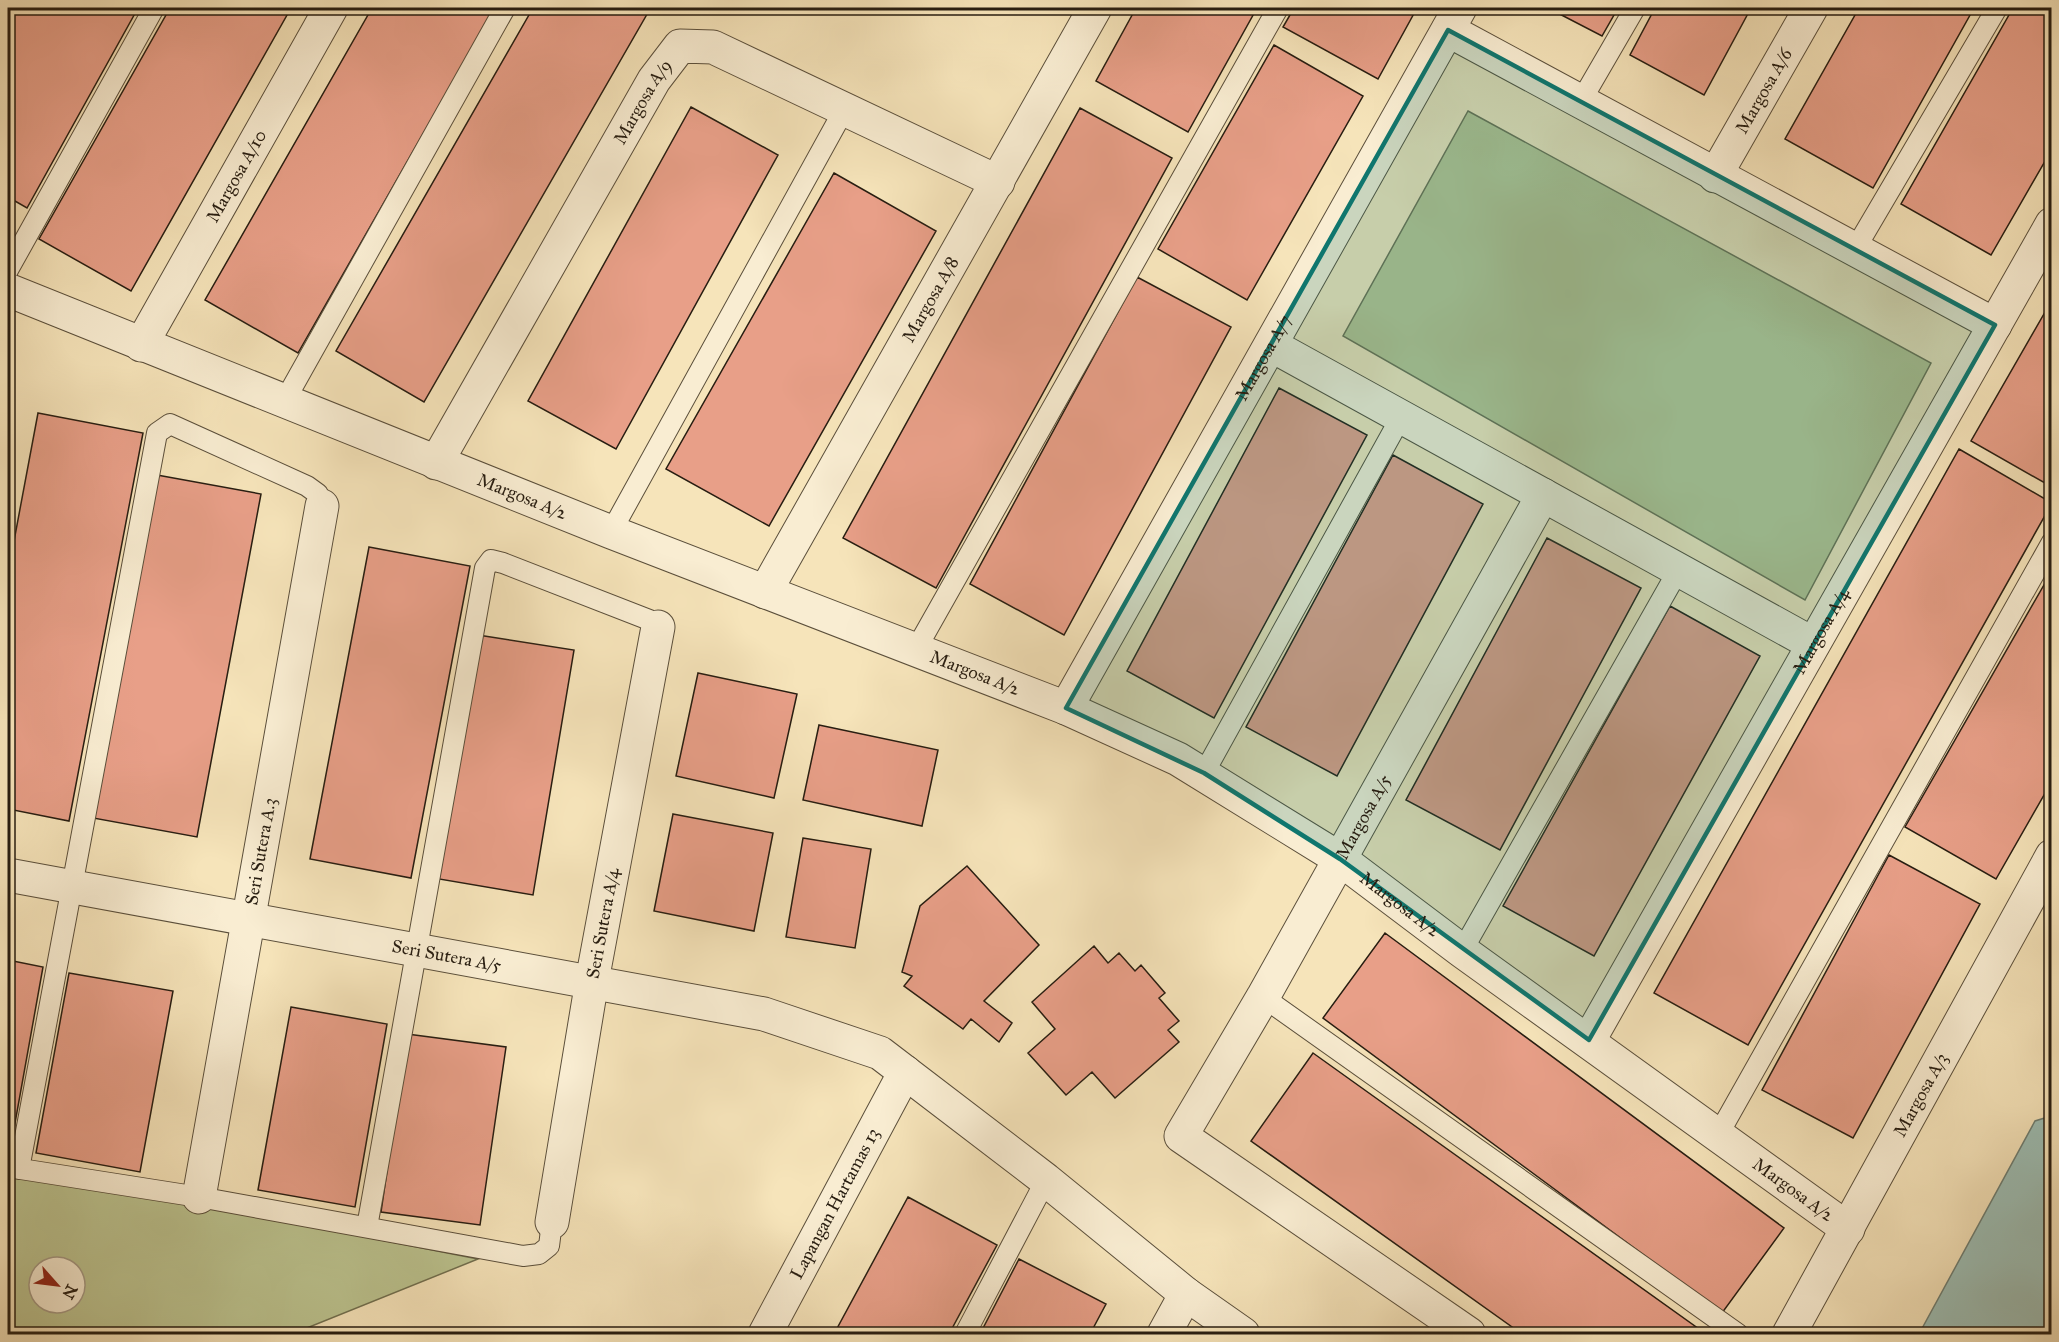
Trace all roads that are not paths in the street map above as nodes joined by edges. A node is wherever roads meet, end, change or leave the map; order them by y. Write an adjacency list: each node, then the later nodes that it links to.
1 (154, 8): 16 (lane)
2 (331, 8): 19 (street, Margosa A/10)
3 (505, 8): 21 (lane)
4 (1095, 8): 13 (street, Margosa A/8)
5 (1278, 8): 32 (lane)
6 (1635, 8): 10 (lane)
7 (1811, 8): 12 (street, Margosa A/6)
8 (1997, 8): 15 (lane)
9 (1454, 19): 10 (street); 20 (street, Margosa A/7)
10 (1581, 101): 12 (street)
11 (845, 108): 13 (street, Margosa A/9); 23 (street, Margosa A/9); 26 (lane)
12 (1715, 176): 15 (street)
13 (998, 182): 29 (street, Margosa A/8)
14 (2052, 224): 18 (street, Margosa A/4)
15 (1854, 251): 18 (street)
16 (8, 270)
17 (8, 290): 19 (street, Margosa A/2)
18 (1995, 325): 31 (street, Margosa A/4)
19 (141, 345): 21 (street, Margosa A/2)
20 (1271, 345): 22 (street); 33 (street, Margosa A/7)
21 (284, 402): 23 (street, Margosa A/2)
22 (1401, 417): 24 (street); 34 (lane)
23 (436, 463): 26 (street, Margosa A/2)
24 (1543, 495): 28 (street); 36 (street, Margosa A/5)
25 (322, 506): 38 (lane); 39 (street, Seri Sutera A.3)
26 (611, 532): 29 (street, Margosa A/2)
27 (2052, 542): 46 (lane)
28 (1678, 569): 31 (street); 41 (lane)
29 (765, 592): 32 (street, Margosa A/2)
30 (658, 627): 40 (lane); 42 (street, Seri Sutera A/4)
31 (1813, 644): 44 (street, Margosa A/4)
32 (915, 651): 33 (street, Margosa A/2)
33 (1066, 708): 34 (street, Margosa A/2)
34 (1204, 773): 36 (street, Margosa A/2)
35 (2052, 856): 52 (street, Margosa A/3)
36 (1340, 859): 41 (street, Margosa A/2); 43 (street, Margosa A/5)
37 (8, 875): 38 (street, Seri Sutera A/5)
38 (72, 887): 39 (street, Seri Sutera A/5); 47 (lane)
39 (248, 919): 40 (street, Seri Sutera A/5); 49 (street, Seri Sutera A.3)
40 (415, 949): 42 (street, Seri Sutera A/5); 51 (lane)
41 (1462, 951): 44 (street, Margosa A/2)
42 (592, 981): 45 (street, Seri Sutera A/5); 50 (street, Seri Sutera A/4)
43 (1263, 997): 58 (street, Margosa A/5); 59 (lane)
44 (1589, 1040): 46 (street, Margosa A/2)
45 (893, 1062): 48 (street, Seri Sutera A/5); 54 (street, Lapangan Hartamas 13)
46 (1718, 1135): 52 (street, Margosa A/2)
47 (13, 1168): 49 (lane)
48 (1046, 1180): 53 (street, Seri Sutera A/5); 55 (lane)
49 (199, 1197): 51 (lane)
50 (552, 1222): 51 (lane)
51 (367, 1227)
52 (1848, 1229): 60 (street, Margosa A/3)
53 (1185, 1294): 56 (street); 57 (street, Seri Sutera A/5)
54 (765, 1335)
55 (965, 1335)
56 (1164, 1335)
57 (1243, 1335)
58 (1469, 1335)
59 (1737, 1335)
60 (1789, 1335)

